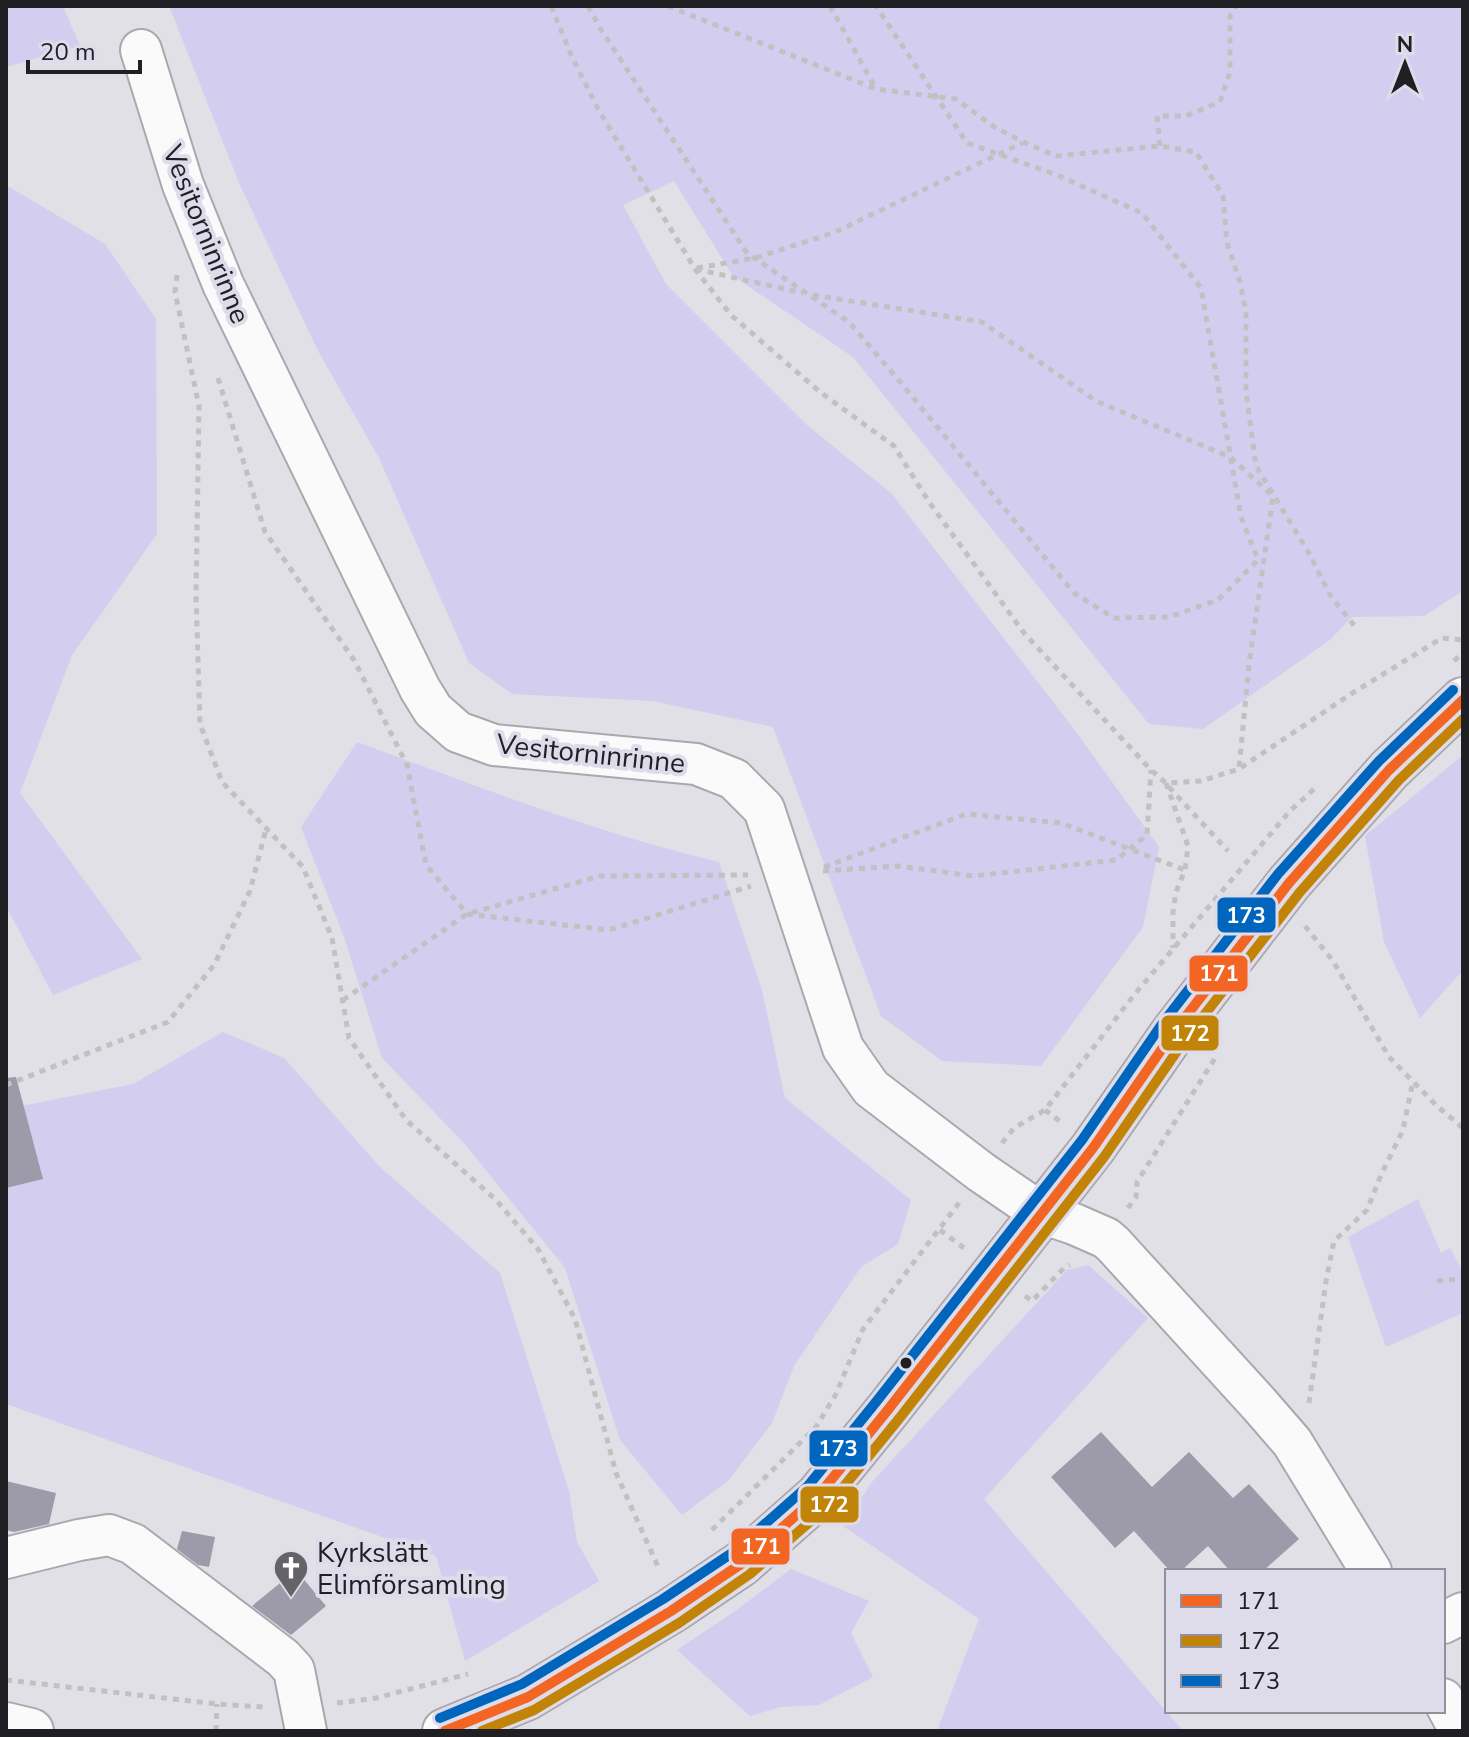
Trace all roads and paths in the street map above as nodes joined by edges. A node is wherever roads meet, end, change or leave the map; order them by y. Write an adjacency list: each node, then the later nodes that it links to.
1 (551, 6): 15 (path)
2 (588, 6): 14 (path)
3 (668, 6): 8 (path)
4 (830, 6): 8 (path)
5 (876, 6): 9 (path)
6 (1236, 6): 11 (path)
7 (141, 50): 13 (street, Vesitorninrinne)
8 (876, 89): 9 (path)
9 (936, 97): 10 (path); 12 (path)
10 (1023, 142): 11 (path); 12 (path)
11 (1160, 146): 18 (path)
12 (999, 155): 14 (path); 17 (path)
13 (213, 256): 26 (path); 29 (street, Vesitorninrinne)
14 (755, 258): 15 (path); 16 (path)
15 (695, 269): 16 (path); 25 (path)
16 (809, 294): 17 (path); 17 (path)
17 (1230, 457): 18 (path)
18 (1273, 496): 19 (path); 23 (path)
19 (1357, 629)
20 (1463, 640): 23 (path)
21 (1463, 652): 22 (path)
22 (1457, 681): 39 (main road)
23 (1239, 769): 25 (path)
24 (1324, 779): 31 (path)
25 (1166, 783): 27 (path); 28 (path)
26 (266, 828): 32 (path); 35 (path)
27 (1228, 851)
28 (1185, 870): 29 (path); 31 (path)
29 (798, 874): 32 (path); 37 (street, Vesitorninrinne)
30 (1304, 925): 34 (path)
31 (1173, 949): 37 (path)
32 (342, 1000): 46 (path)
33 (1217, 1055): 38 (path)
34 (1413, 1081): 36 (path); 42 (path)
35 (6, 1085)
36 (1463, 1128)
37 (981, 1172): 39 (street, Vesitorninrinne); 43 (path)
38 (1137, 1182)
39 (1041, 1213): 42 (street, Vesitorninrinne); 57 (main road)
40 (1463, 1279): 41 (path)
41 (1437, 1281)
42 (1292, 1442): 45 (street, Vesitorninrinne)
43 (707, 1536)
44 (6, 1558): 53 (street)
45 (1370, 1569)
46 (659, 1571)
47 (1463, 1613): 48 (street)
48 (1445, 1622)
49 (483, 1670): 53 (path)
50 (6, 1680): 52 (path)
51 (1445, 1703): 58 (street)
52 (217, 1704): 53 (path); 56 (path)
53 (304, 1719)
54 (6, 1725): 55 (main road)
55 (31, 1731)
56 (216, 1731)
57 (445, 1731)
58 (1460, 1731)

